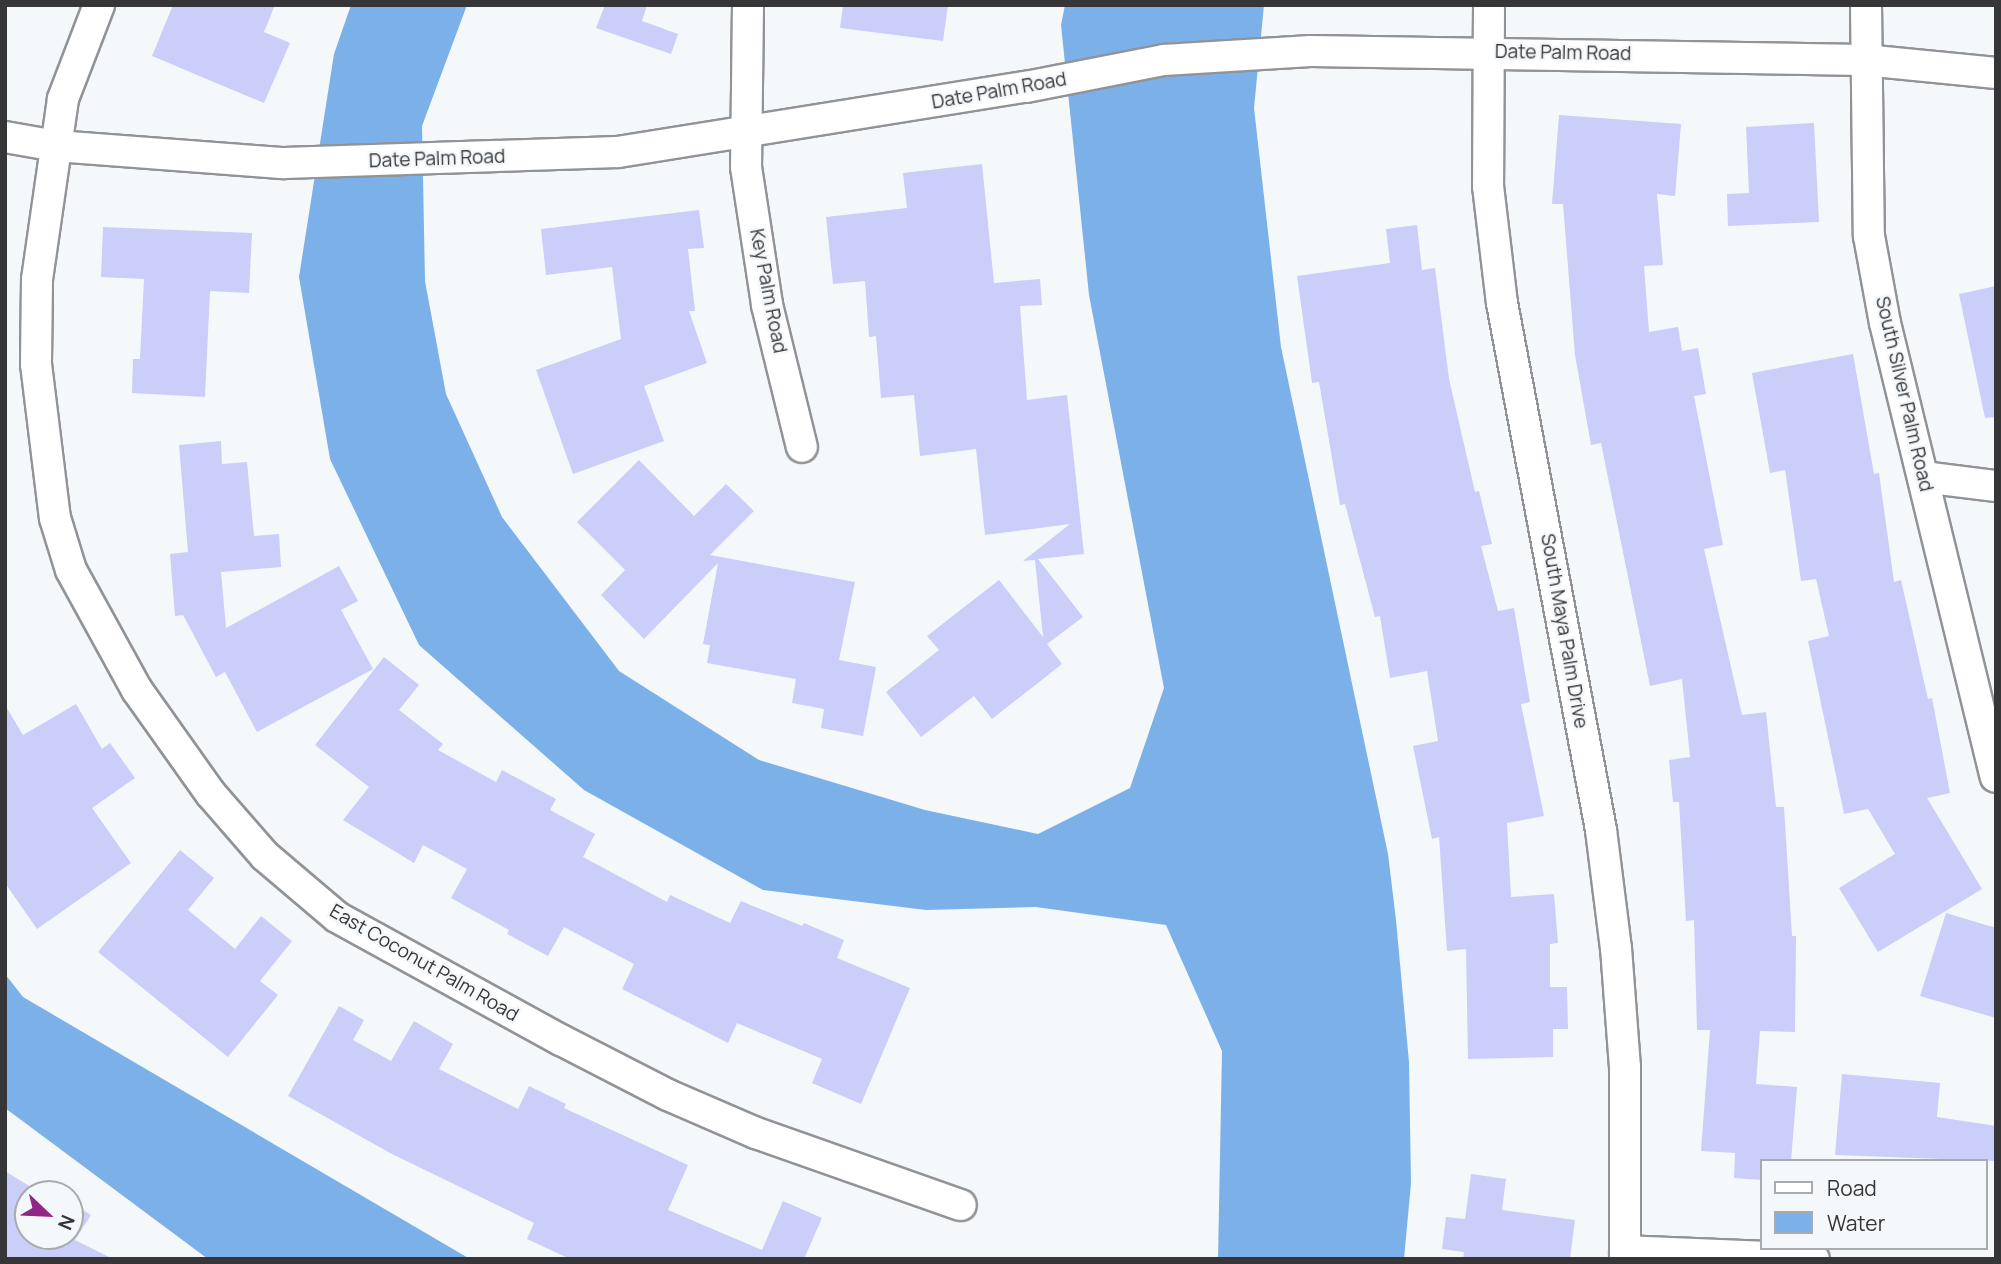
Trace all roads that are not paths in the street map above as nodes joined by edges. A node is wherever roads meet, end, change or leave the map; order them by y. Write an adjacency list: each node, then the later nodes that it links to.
1 (99, 5): 10 (street, East Coconut Palm Road)
2 (748, 5): 8 (street, Key Palm Road)
3 (1489, 5): 5 (street, South Maya Palm Drive)
4 (1866, 5): 6 (street, South Silver Palm Road)
5 (1487, 51): 6 (street, Date Palm Road); 8 (street, Date Palm Road); 16 (street, South Maya Palm Drive)
6 (1864, 60): 7 (street, Date Palm Road); 12 (street, South Silver Palm Road)
7 (1996, 73)
8 (743, 133): 10 (street, Date Palm Road); 11 (street, Key Palm Road)
9 (5, 137): 10 (street, Date Palm Road)
10 (55, 146): 15 (street, East Coconut Palm Road)
11 (802, 447)
12 (1923, 477): 13 (street); 14 (street, South Silver Palm Road)
13 (1996, 486)
14 (1996, 776)
15 (961, 1205)
16 (1625, 1255): 17 (street)
17 (1814, 1259)

